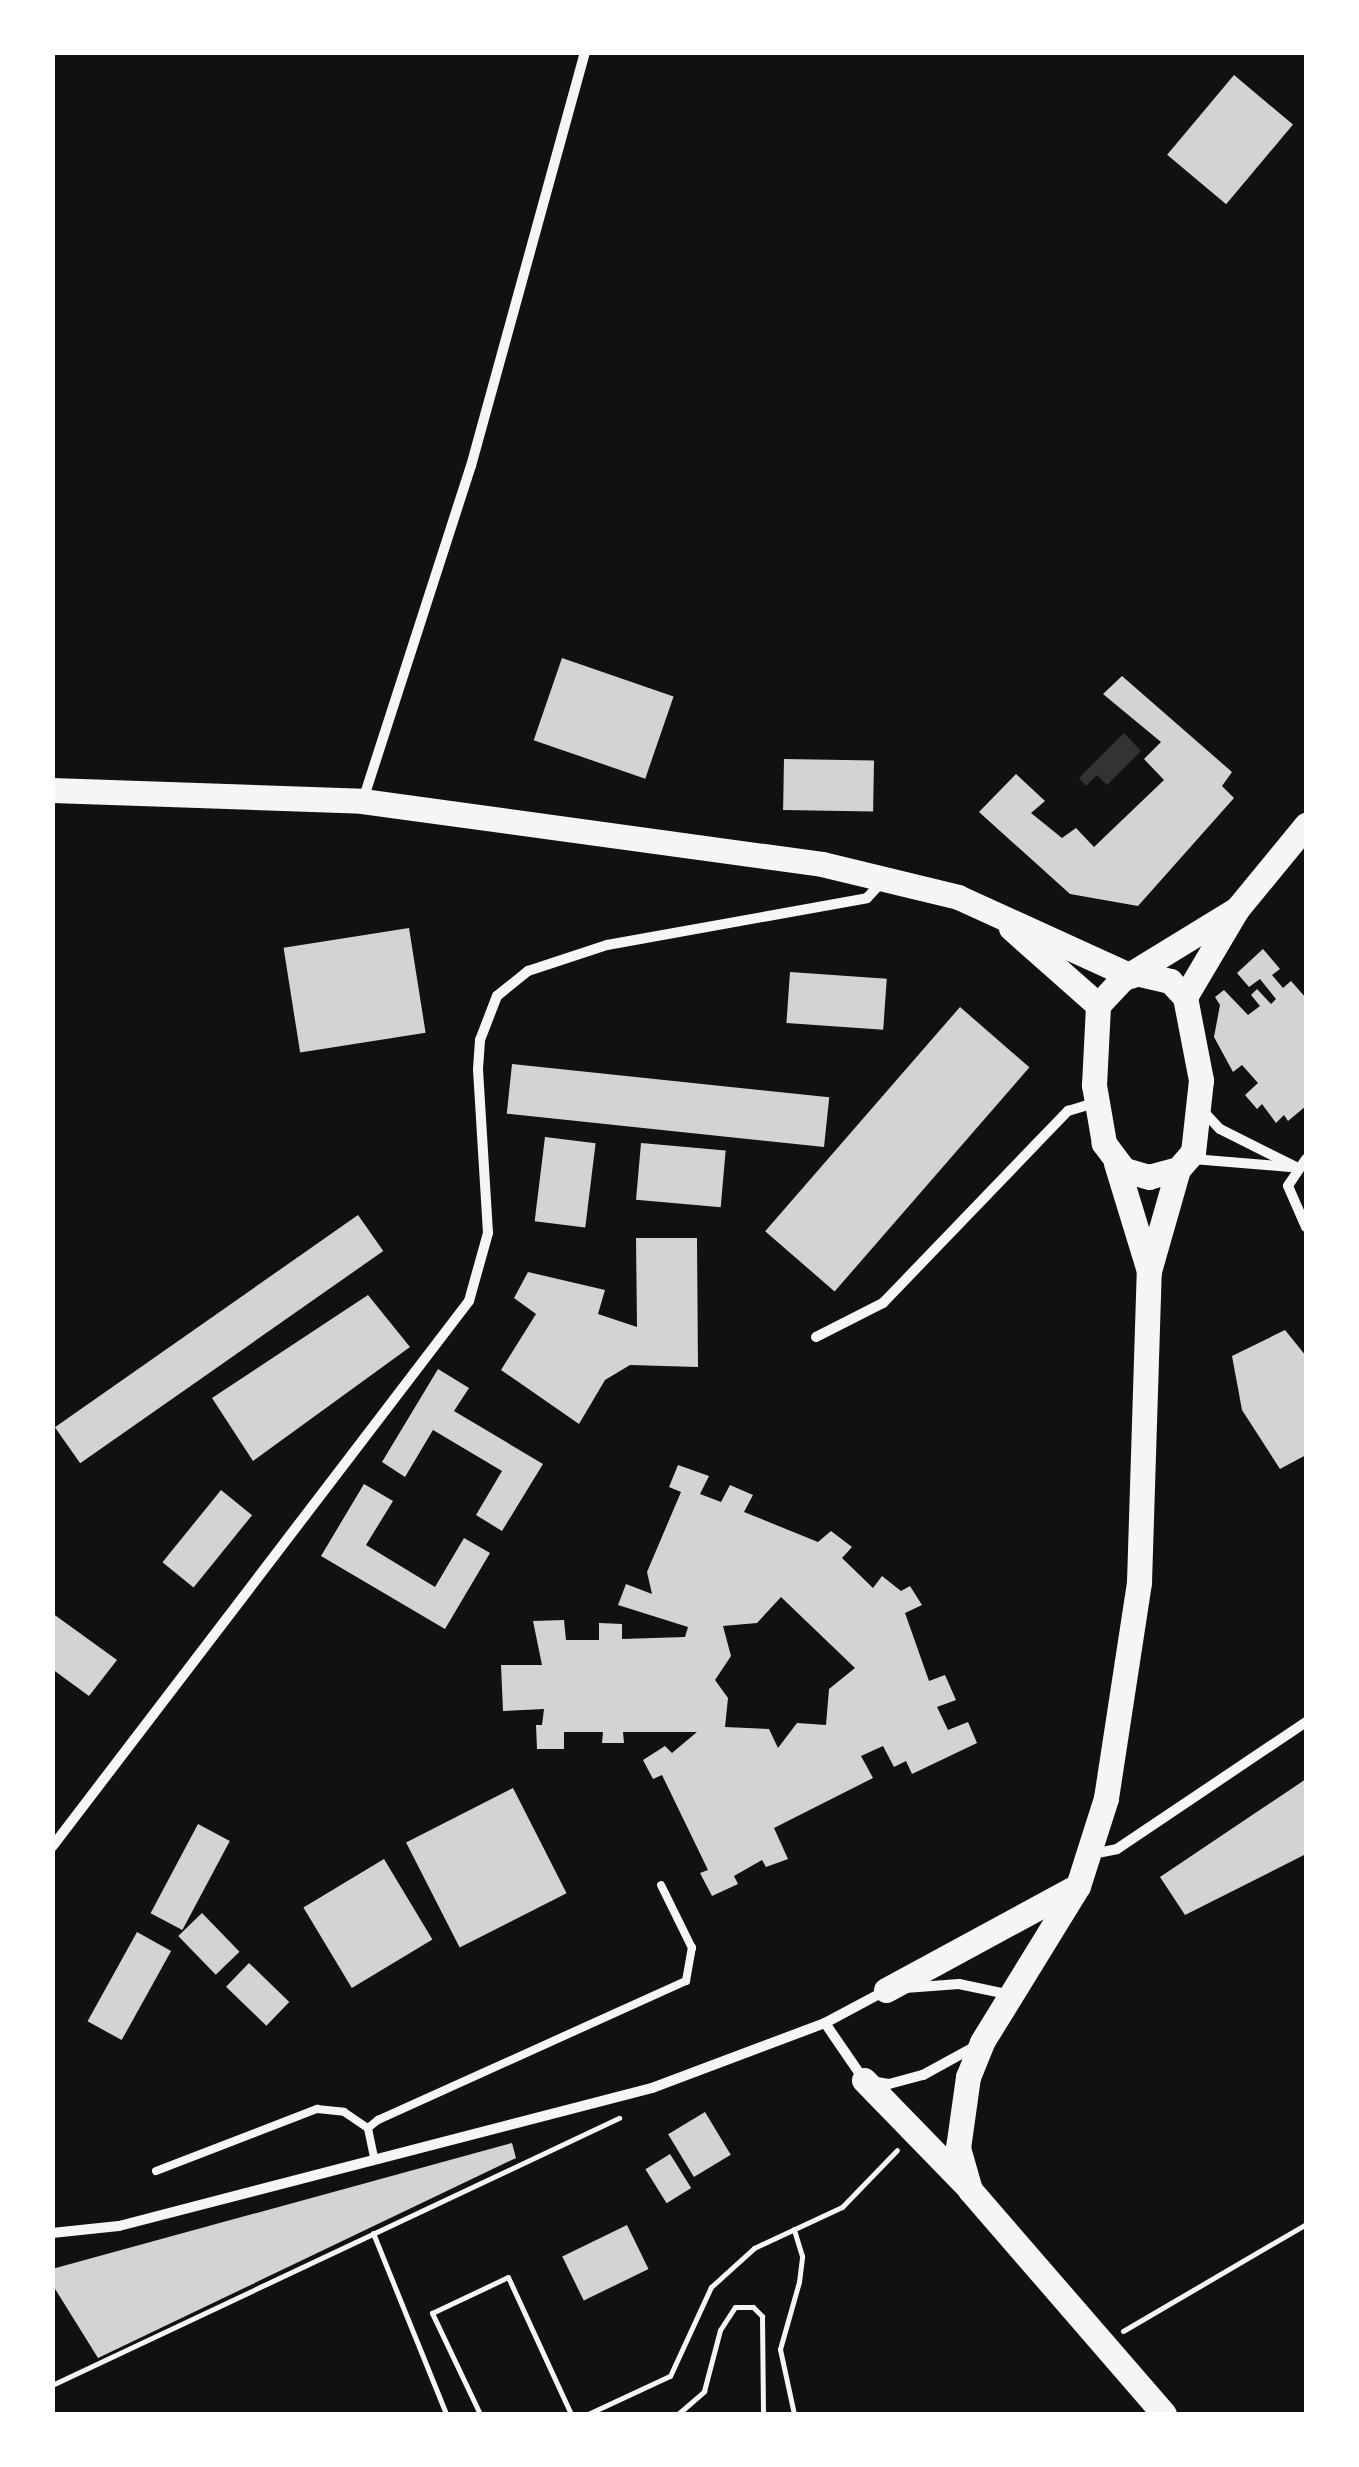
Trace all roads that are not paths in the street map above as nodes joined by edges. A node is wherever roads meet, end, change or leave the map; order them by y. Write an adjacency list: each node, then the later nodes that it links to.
1 (585, 52): 3 (street)
2 (52, 790): 3 (main road)
3 (362, 802): 5 (main road)
4 (1306, 826): 7 (main road)
5 (884, 876): 6 (main road); 21 (street)
6 (988, 909): 8 (main road); 10 (main road)
7 (1237, 909): 8 (main road); 9 (main road)
8 (1135, 975): 9 (main road); 10 (main road)
9 (1185, 997): 12 (main road)
10 (1098, 1006): 11 (main road)
11 (1095, 1103): 14 (main road); 19 (street)
12 (1201, 1107): 15 (main road); 16 (street)
13 (1306, 1159): 16 (street)
14 (1116, 1162): 15 (main road); 18 (main road)
15 (1183, 1164): 16 (street); 18 (main road)
16 (1296, 1167): 17 (street)
17 (1306, 1227)
18 (1149, 1271): 22 (main road)
19 (816, 1337)
20 (1306, 1722): 22 (street)
21 (52, 1846)
22 (1091, 1854): 24 (main road)
23 (660, 1885): 30 (lane)
24 (1078, 1886): 25 (main road); 26 (main road)
25 (886, 1990): 26 (street); 27 (street)
26 (1007, 1994): 28 (main road)
27 (825, 2023): 29 (street); 31 (street)
28 (982, 2042): 29 (street); 33 (main road)
29 (864, 2080): 33 (main road)
30 (368, 2128): 31 (lane); 32 (lane)
31 (374, 2156): 34 (street)
32 (156, 2170)
33 (970, 2190): 35 (main road)
34 (52, 2232)
35 (1164, 2414)

